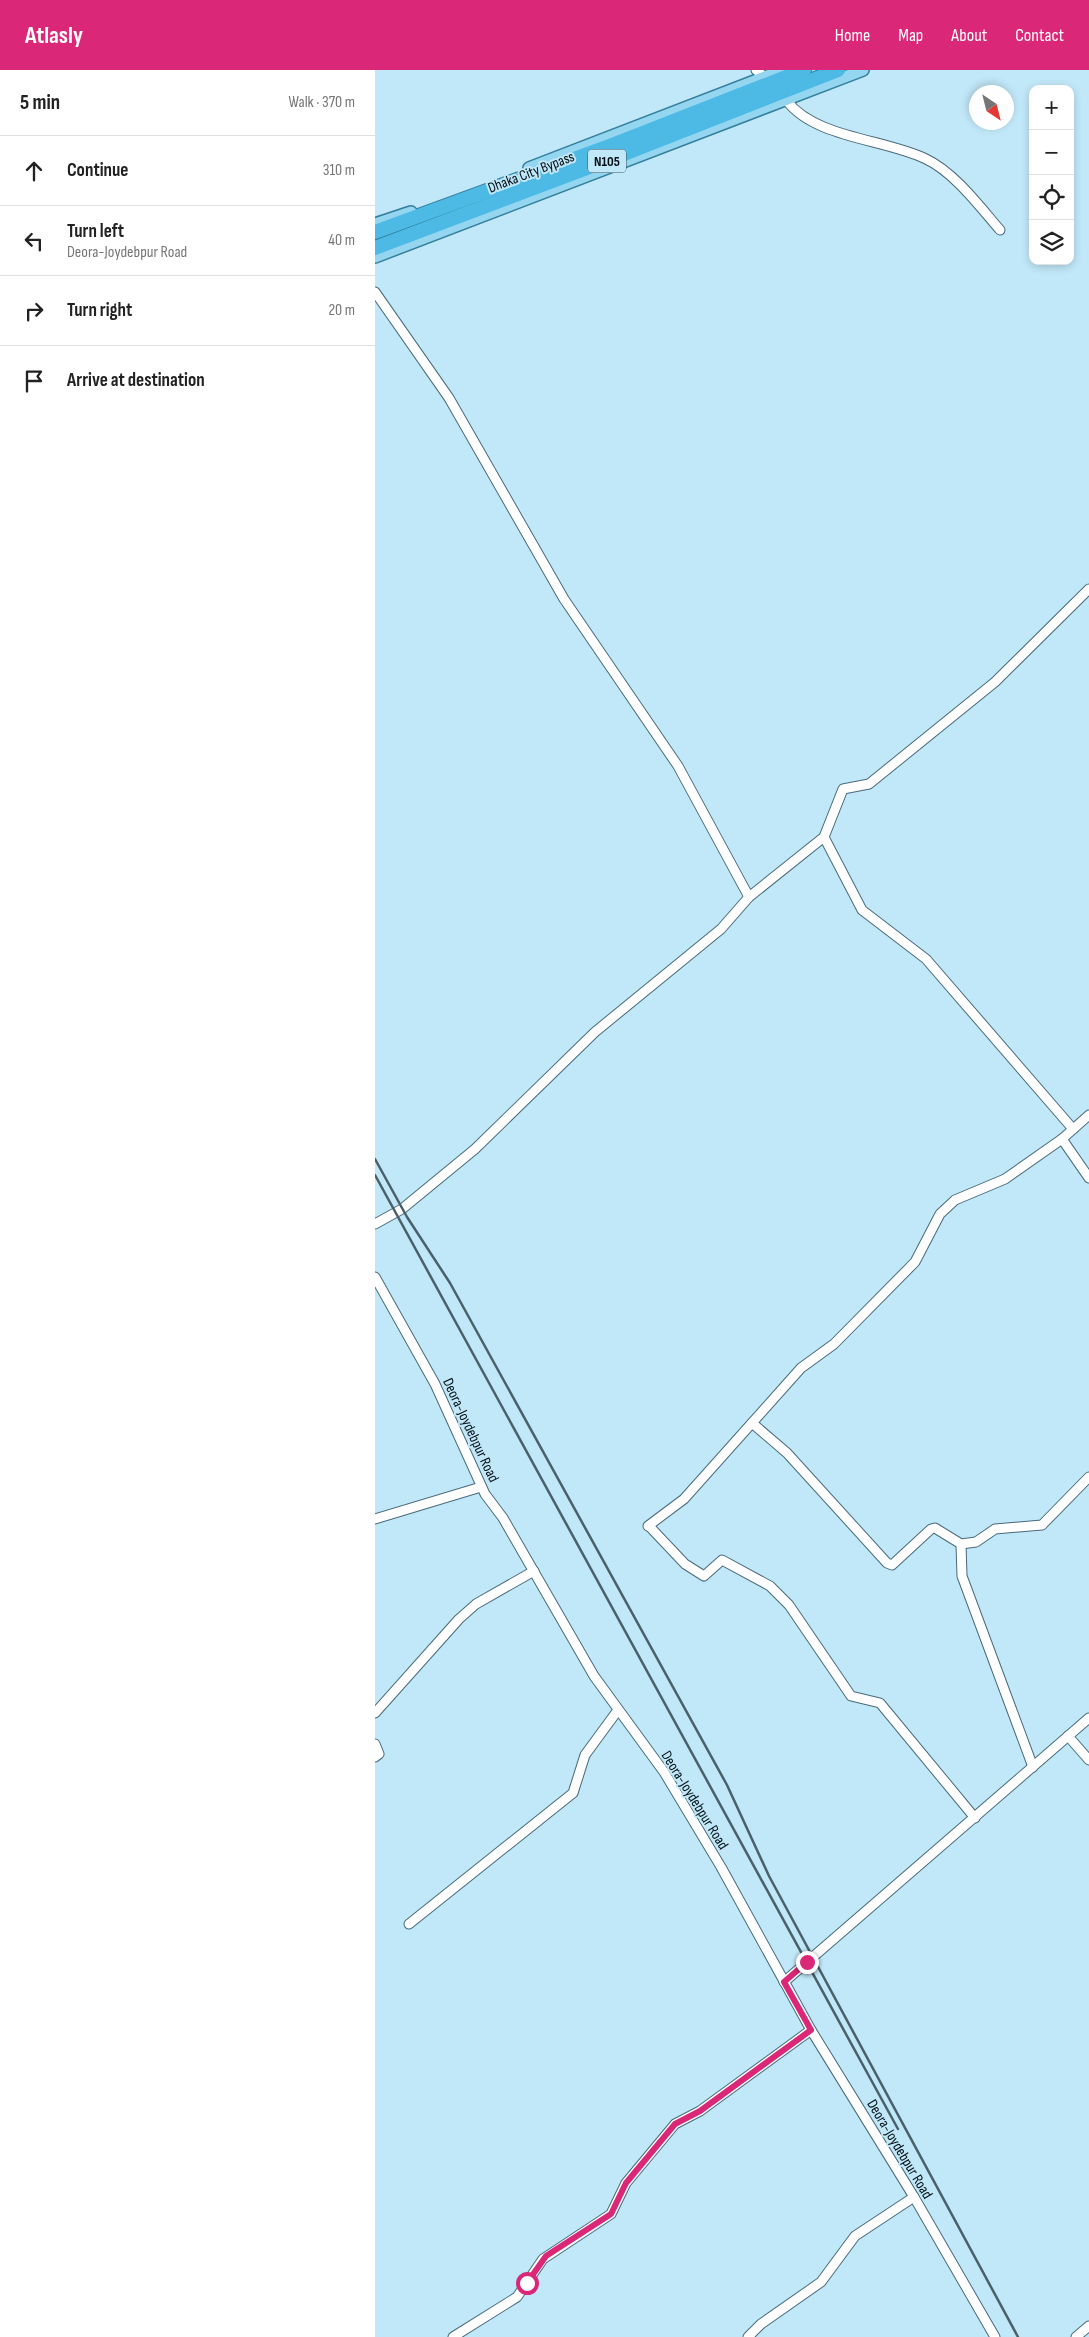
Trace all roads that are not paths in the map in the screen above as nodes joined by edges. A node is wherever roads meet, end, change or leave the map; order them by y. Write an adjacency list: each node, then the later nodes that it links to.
1 (756, 70): 6 (street)
2 (783, 70): 6 (main road)
3 (804, 70): 10 (highway, Dhaka City Bypass / N105)
4 (838, 70): 11 (highway, Dhaka City Bypass / N105)
5 (863, 70): 7 (main road)
6 (765, 77): 8 (main road)
7 (787, 100): 9 (street); 12 (main road)
8 (375, 224)
9 (1001, 230)
10 (375, 232)
11 (375, 248)
12 (375, 257)
13 (375, 292): 16 (street)
14 (1089, 588): 15 (street)
15 (823, 837): 16 (street); 18 (street)
16 (749, 898): 21 (street)
17 (1089, 1115): 18 (street)
18 (1073, 1129): 19 (street)
19 (1062, 1139): 20 (street); 23 (street)
20 (1089, 1178)
21 (375, 1224)
22 (375, 1277): 25 (street, Deora-Joydebpur Road)
23 (753, 1423): 27 (street); 37 (street)
24 (1089, 1477): 27 (street)
25 (481, 1486): 26 (street); 28 (street, Deora-Joydebpur Road)
26 (375, 1519)
27 (961, 1544): 36 (street)
28 (534, 1571): 29 (street, Deora-Joydebpur Road); 30 (street)
29 (618, 1710): 38 (street); 39 (street, Deora-Joydebpur Road)
30 (375, 1713)
31 (1089, 1718): 32 (street)
32 (1068, 1736): 35 (street); 36 (street)
33 (375, 1744): 34 (street)
34 (375, 1757)
35 (1089, 1760)
36 (1033, 1767): 37 (street)
37 (975, 1818): 39 (street)
38 (409, 1924)
39 (784, 1982): 40 (street, Deora-Joydebpur Road)
40 (811, 2030): 41 (street, Deora-Joydebpur Road); 43 (street)
41 (915, 2197): 44 (street); 45 (street, Deora-Joydebpur Road)
42 (1089, 2326): 46 (street)
43 (453, 2337)
44 (748, 2337)
45 (995, 2337)
46 (1076, 2337)

